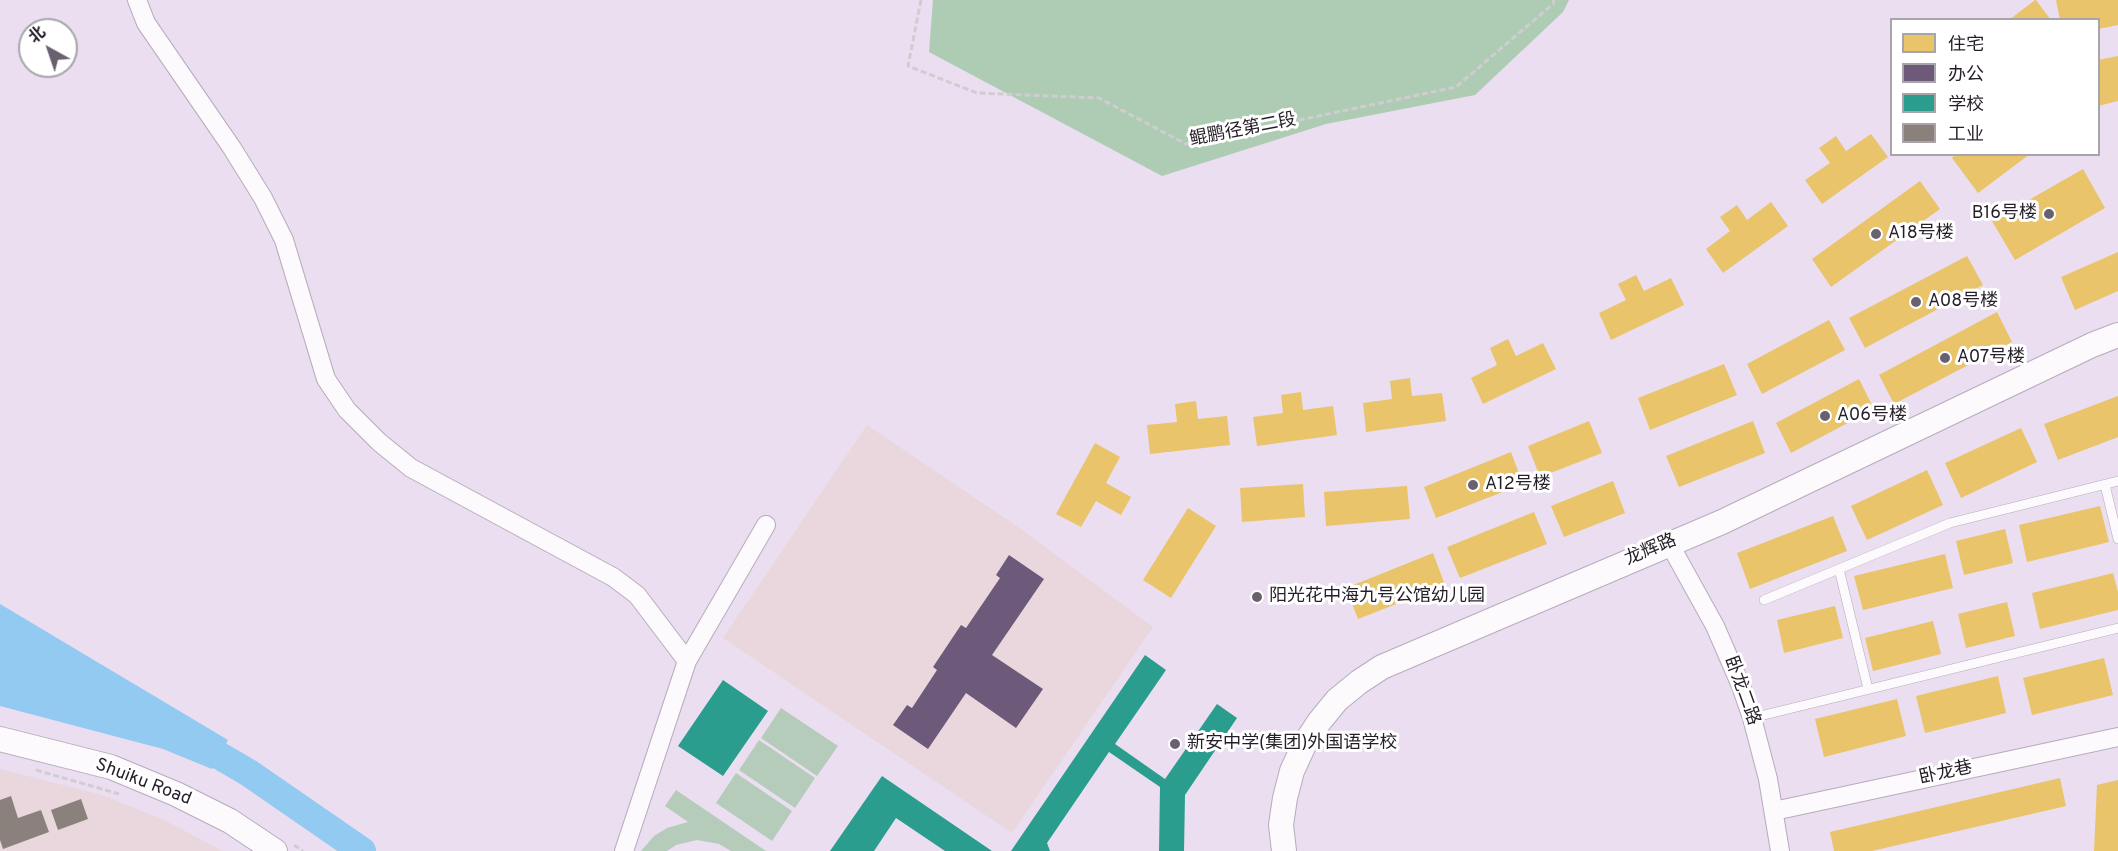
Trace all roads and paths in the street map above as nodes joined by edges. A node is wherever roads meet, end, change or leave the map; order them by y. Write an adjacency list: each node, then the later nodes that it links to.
1 (136, 0): 13 (street)
2 (921, 0): 3 (path, 鲲鹏径第二段)
3 (1554, 0)
4 (2118, 335): 9 (street, 龙辉路)
5 (2118, 482): 6 (lane)
6 (2105, 485): 8 (lane); 10 (lane)
7 (766, 525): 13 (street)
8 (2118, 539)
9 (1669, 543): 15 (street, 卧龙二路); 23 (street, 龙辉路)
10 (1839, 569): 11 (lane); 14 (lane)
11 (1764, 600)
12 (2118, 628): 14 (lane)
13 (687, 661): 22 (street)
14 (1868, 689): 15 (lane)
15 (1752, 718): 20 (street, 卧龙二路)
16 (2118, 737): 20 (street, 卧龙巷)
17 (0, 739): 21 (street, Shuiku Road)
18 (26, 768): 19 (path)
19 (121, 794)
20 (1774, 811): 24 (street, 卧龙二路)
21 (276, 851)
22 (624, 851)
23 (1284, 851)
24 (1780, 851)

